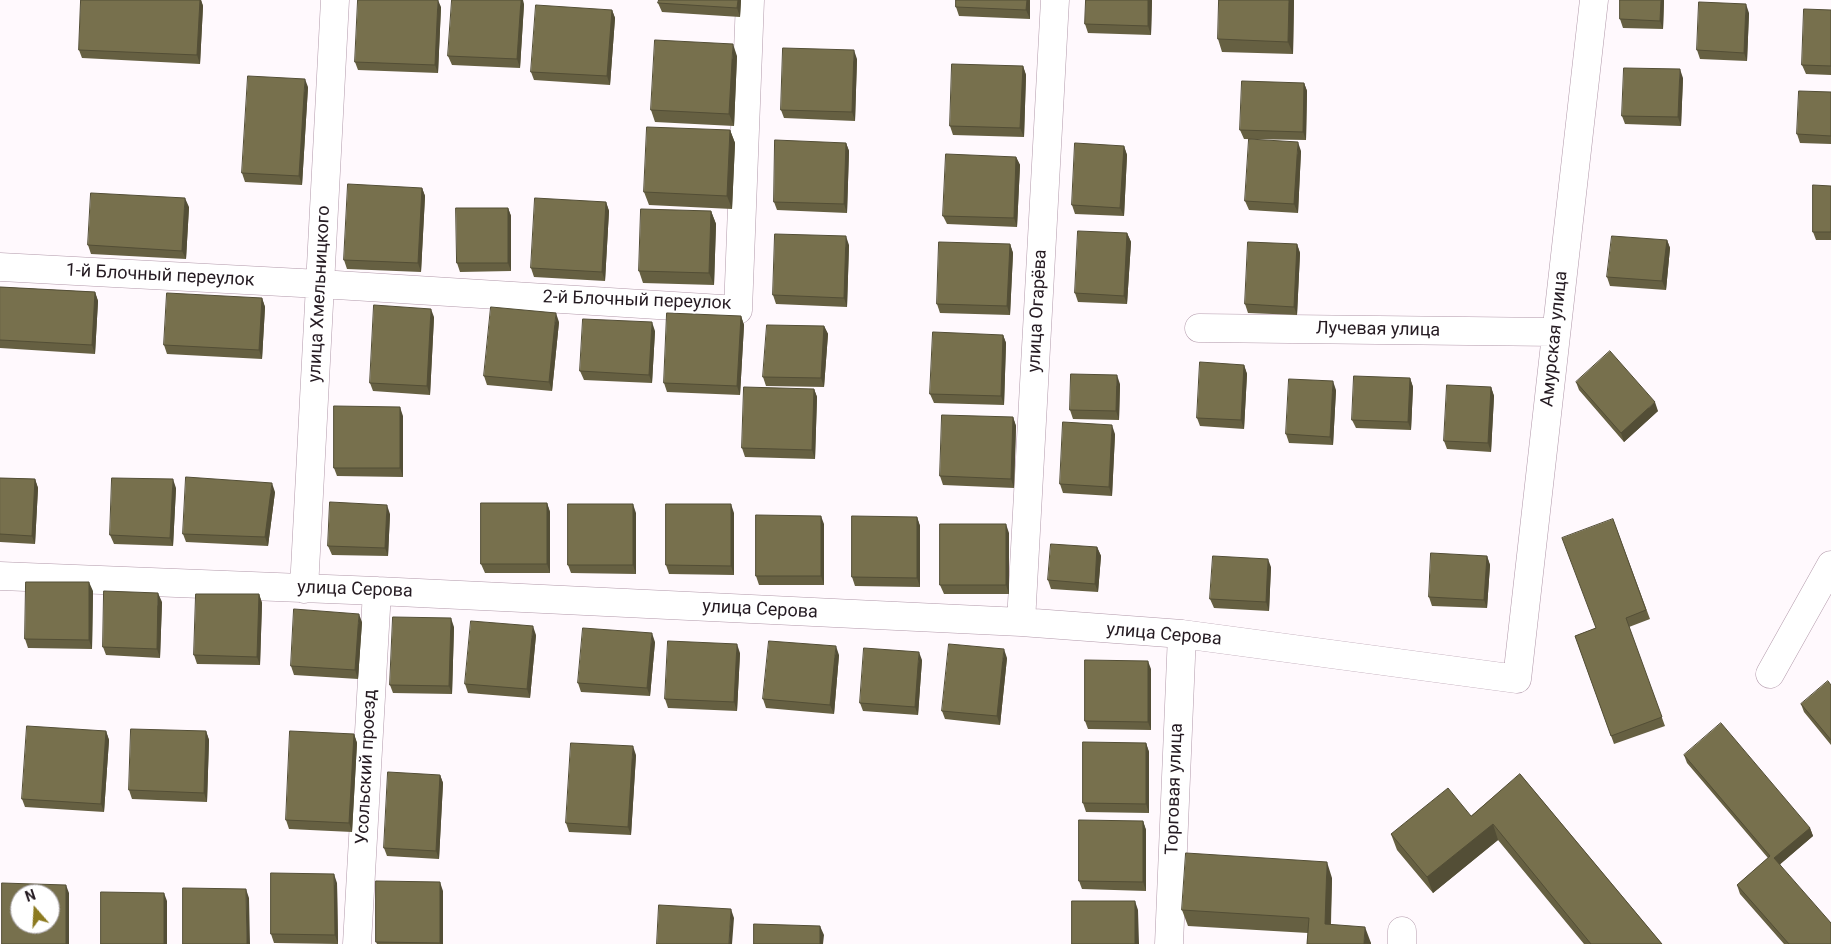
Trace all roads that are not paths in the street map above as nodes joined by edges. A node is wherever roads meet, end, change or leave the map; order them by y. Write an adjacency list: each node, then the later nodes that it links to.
1 (335, 0): 6 (street, улица Хмельницкого)
2 (750, 0): 6 (street, 2-й Блочный переулок)
3 (1055, 0): 13 (street, улица Огарёва)
4 (1594, 0): 8 (street, Амурская улица)
5 (0, 267): 6 (street, 1-й Блочный переулок)
6 (320, 284): 11 (street, улица Хмельницкого)
7 (1199, 328): 8 (street, Лучевая улица)
8 (1556, 332): 16 (street, Амурская улица)
9 (1831, 564): 15 (street)
10 (0, 576): 11 (street, улица Серова)
11 (304, 589): 12 (street, улица Серова)
12 (377, 591): 13 (street, улица Серова); 17 (street, Усольский проезд)
13 (1021, 622): 14 (street, улица Серова)
14 (1182, 634): 16 (street, улица Серова); 18 (street, Торговая улица)
15 (1770, 674)
16 (1517, 679)
17 (357, 944)
18 (1169, 944)

